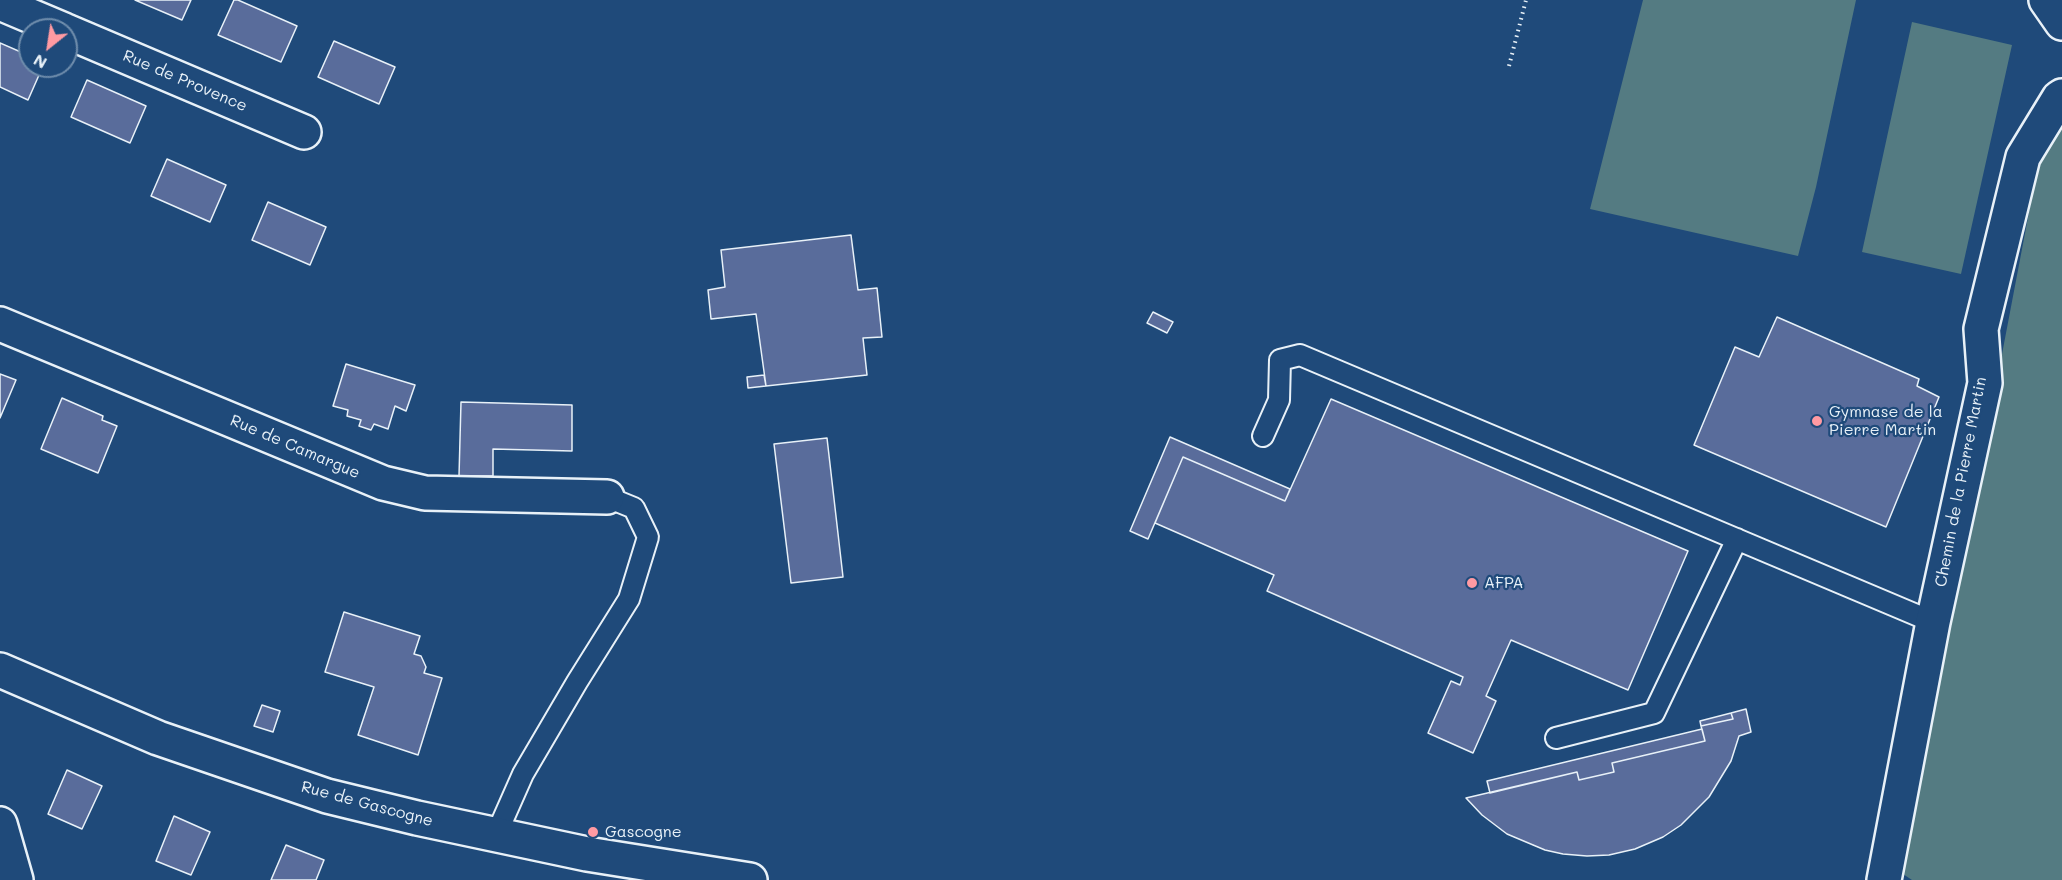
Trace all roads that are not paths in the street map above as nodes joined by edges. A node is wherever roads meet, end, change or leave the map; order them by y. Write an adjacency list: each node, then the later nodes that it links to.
1 (2046, 0): 4 (street)
2 (0, 3): 3 (street, Rue de Provence)
3 (36, 18)
4 (2062, 23)
5 (78, 36): 7 (street, Rue de Provence)
6 (2062, 96): 12 (street, Chemin de la Pierre Martin)
7 (304, 132)
8 (0, 324): 10 (street, Rue de Camargue)
9 (1263, 436): 11 (lane)
10 (607, 497): 16 (lane)
11 (1737, 539): 12 (lane); 14 (lane)
12 (1933, 622): 19 (street, Chemin de la Pierre Martin)
13 (0, 670): 16 (street, Rue de Gascogne)
14 (1556, 738)
15 (0, 824): 17 (street)
16 (496, 835): 18 (street, Rue de Gascogne)
17 (16, 880)
18 (750, 880)
19 (1884, 880)

